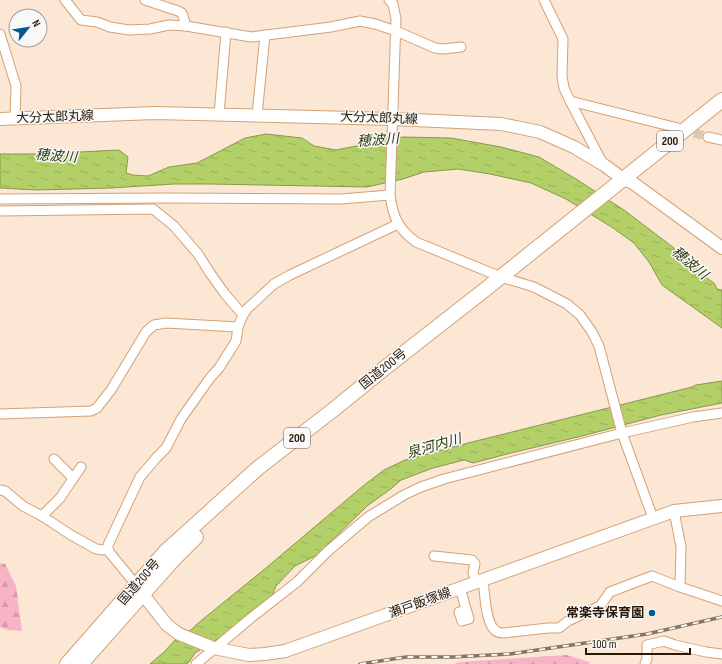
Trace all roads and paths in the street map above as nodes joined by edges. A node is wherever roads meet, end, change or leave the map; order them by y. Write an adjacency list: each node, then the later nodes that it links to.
1 (65, 0): 5 (street)
2 (145, 0): 5 (street)
3 (544, 0): 12 (street)
4 (393, 1): 6 (street)
5 (186, 26): 7 (street)
6 (396, 31): 9 (street); 10 (street); 18 (street)
7 (226, 32): 9 (street); 14 (street)
8 (0, 34): 17 (street)
9 (265, 35): 15 (street)
10 (461, 48)
11 (722, 100): 23 (highway, 国道200号 / 200)
12 (570, 101): 19 (street); 22 (street)
13 (722, 112): 23 (highway, 国道200号 / 200)
14 (219, 114): 15 (main road, 大分太郎丸線); 17 (main road, 大分太郎丸線)
15 (257, 115): 18 (main road, 大分太郎丸線)
16 (0, 119): 17 (main road, 大分太郎丸線)
17 (15, 119)
18 (393, 122): 22 (main road, 大分太郎丸線); 24 (street)
19 (678, 128)
20 (708, 137): 21 (street)
21 (722, 140)
22 (604, 165): 23 (main road, 大分太郎丸線)
23 (625, 184): 28 (main road, 大分太郎丸線); 29 (highway, 国道200号 / 200)
24 (390, 195): 25 (street); 27 (street)
25 (0, 199)
26 (0, 211): 30 (street)
27 (398, 224): 29 (street); 30 (street)
28 (722, 248)
29 (506, 279): 34 (street); 48 (highway, 国道200号 / 200)
30 (244, 315): 31 (street)
31 (238, 327): 33 (street); 43 (street)
32 (722, 413): 34 (street)
33 (0, 414)
34 (622, 433): 42 (street); 51 (street)
35 (54, 459): 37 (street)
36 (81, 466): 37 (street)
37 (73, 478): 41 (street)
38 (0, 490): 41 (street)
39 (722, 506): 40 (main road, 瀬戸飯塚線)
40 (674, 511): 42 (main road, 瀬戸飯塚線); 46 (street)
41 (42, 516): 43 (street)
42 (653, 518): 45 (main road, 瀬戸飯塚線)
43 (108, 549): 48 (street)
44 (434, 556): 45 (street)
45 (480, 581): 46 (street); 47 (main road, 瀬戸飯塚線)
46 (680, 587): 49 (street)
47 (460, 588): 50 (street); 51 (main road, 瀬戸飯塚線)
48 (140, 590): 51 (main road, 瀬戸飯塚線); 53 (highway, 国道200号 / 200); 54 (highway, 国道200号 / 200)
49 (722, 601)
50 (466, 610)
51 (214, 648): 55 (street)
52 (722, 654): 56 (street)
53 (67, 664)
54 (81, 664)
55 (196, 664)
56 (645, 664)

